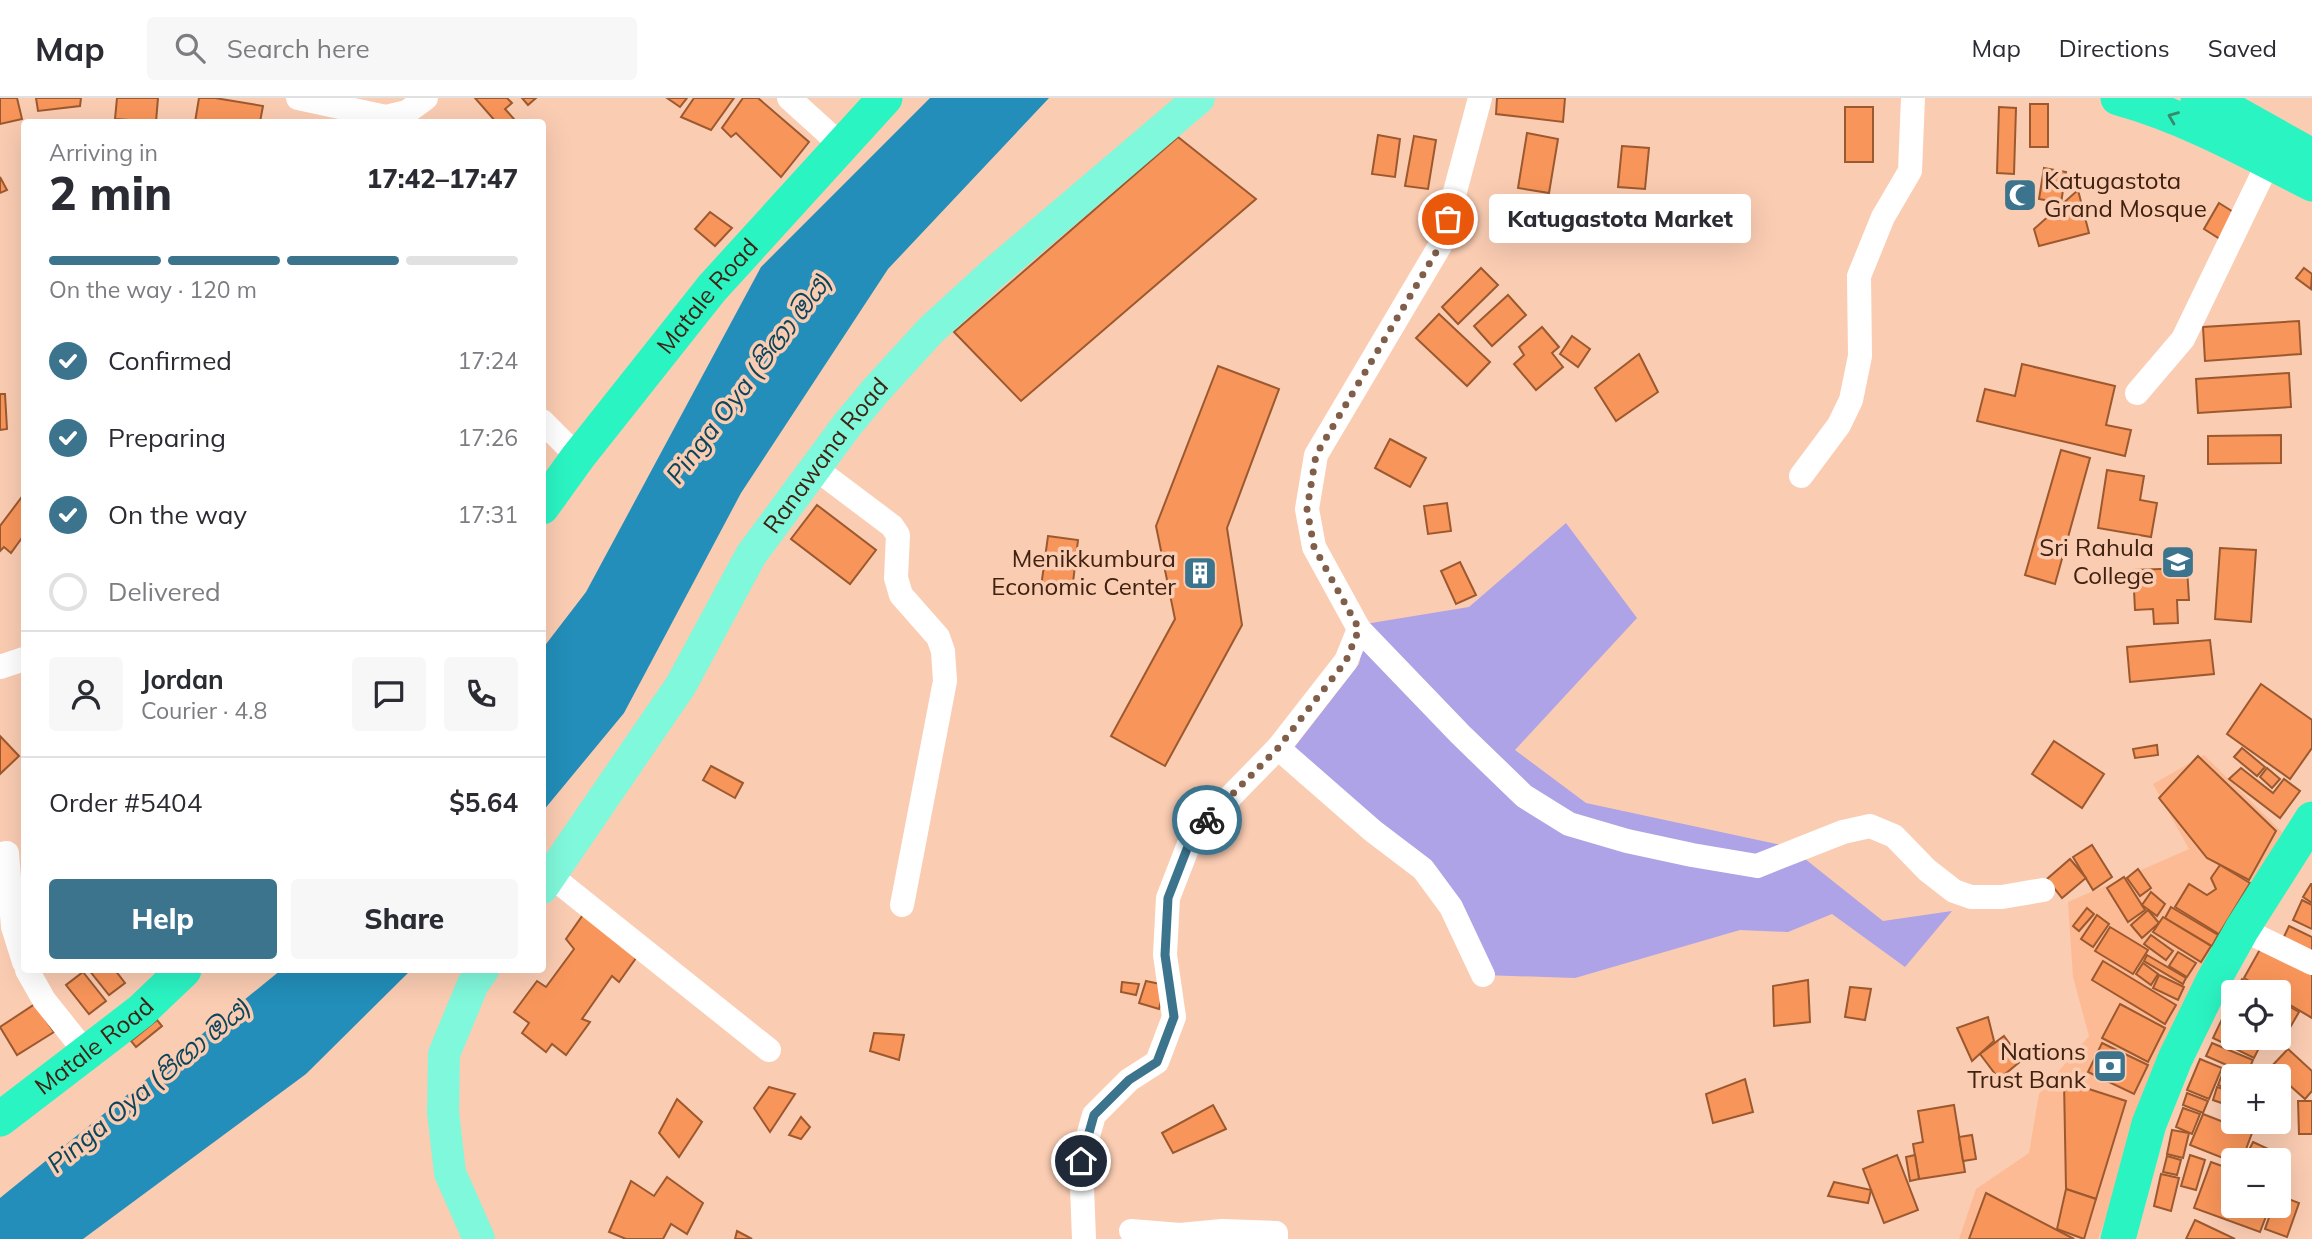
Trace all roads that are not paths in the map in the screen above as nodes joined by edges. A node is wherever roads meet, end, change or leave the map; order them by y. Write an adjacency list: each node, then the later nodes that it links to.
1 (298, 98): 2 (street)
2 (426, 98)
3 (789, 98): 10 (street)
4 (885, 98): 10 (highway, Matale Road)
5 (1199, 98): 17 (main road, Ranawana Road)
6 (1480, 98): 20 (street)
7 (1913, 98): 18 (street)
8 (2118, 98): 9 (highway, one-way to 8)
9 (2228, 110): 11 (highway)
10 (842, 146): 16 (highway, Matale Road)
11 (2274, 149): 12 (highway); 13 (highway); 14 (street)
12 (2312, 156)
13 (2312, 184)
14 (2137, 393)
15 (546, 425): 16 (street)
16 (578, 457): 19 (highway, Matale Road)
17 (815, 468): 26 (main road, Ranawana Road); 28 (street)
18 (1801, 476)
19 (546, 501)
20 (1359, 629): 23 (street); 27 (street)
21 (21, 660): 22 (street)
22 (0, 667)
23 (1278, 748): 35 (street); 41 (street)
24 (2311, 823): 29 (highway)
25 (0, 854): 30 (street)
26 (547, 882): 36 (street)
27 (2043, 890)
28 (902, 905)
29 (2242, 929): 31 (street); 43 (highway)
30 (21, 953)
31 (2312, 963)
32 (29, 973): 37 (street)
33 (181, 973): 37 (highway, Matale Road)
34 (481, 973): 40 (main road)
35 (1483, 975)
36 (769, 1050)
37 (87, 1054): 38 (highway, Matale Road)
38 (0, 1119)
39 (1131, 1231): 42 (street)
40 (479, 1239)
41 (1084, 1239)
42 (1276, 1239)
43 (2119, 1239)

